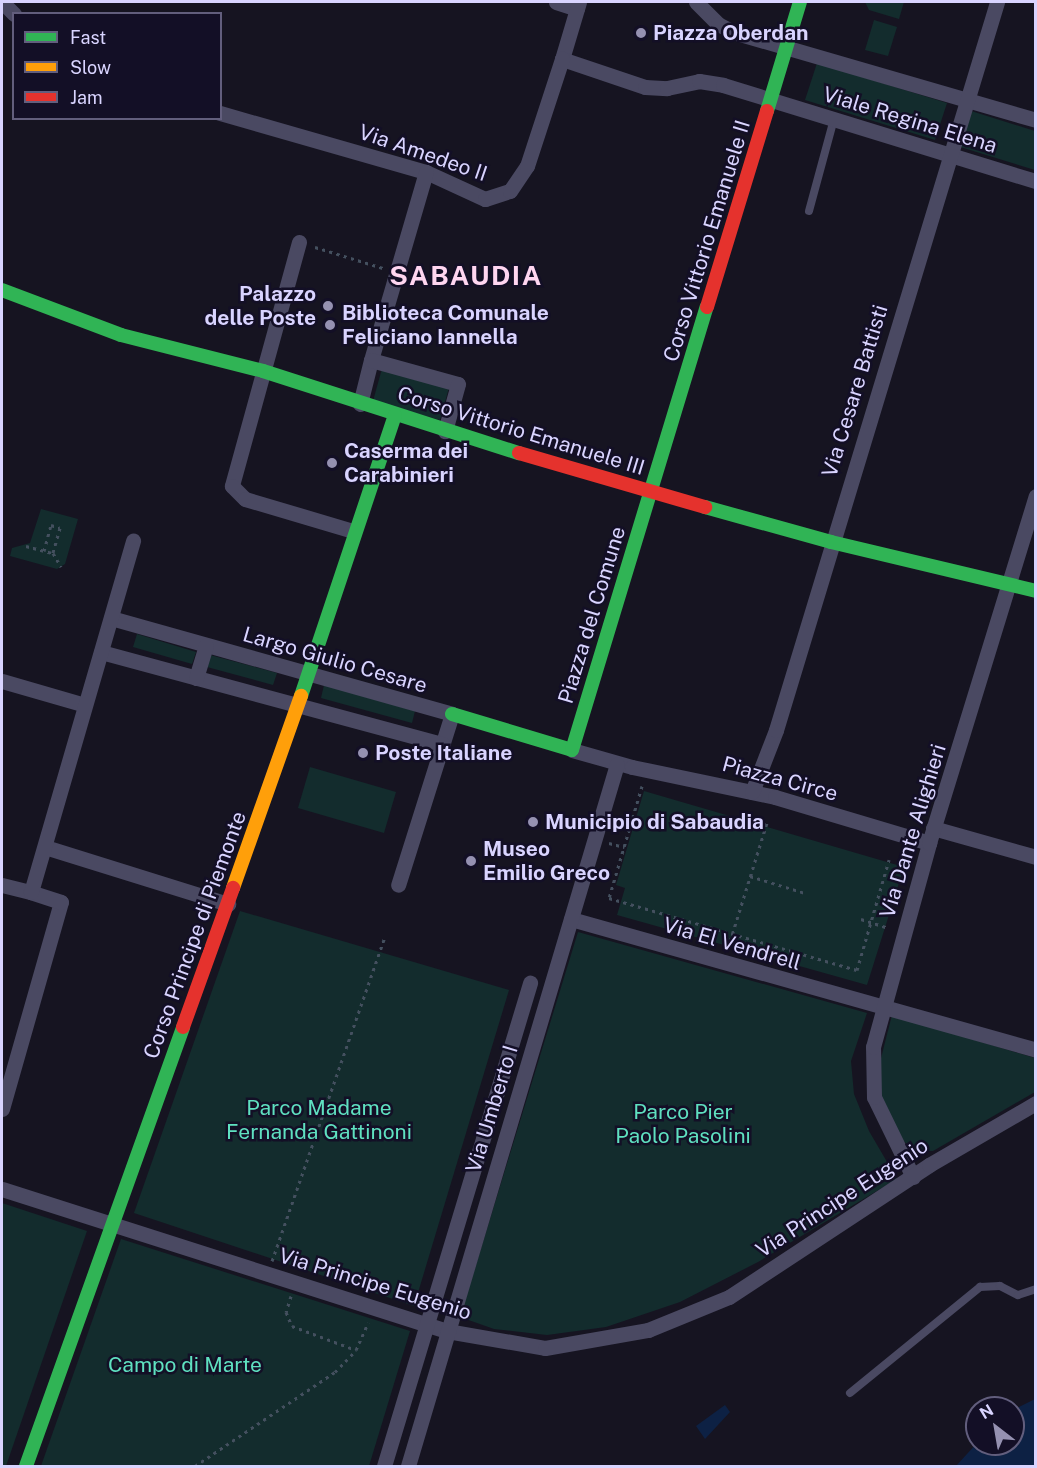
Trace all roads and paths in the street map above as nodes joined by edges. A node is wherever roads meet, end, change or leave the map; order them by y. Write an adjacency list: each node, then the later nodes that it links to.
1 (556, 2): 5 (street)
2 (696, 2): 6 (street, Viale Regina Elena)
3 (800, 2): 6 (street, Corso Vittorio Emanuele II)
4 (997, 2): 8 (street, Via Cesare Battisti)
5 (578, 5): 7 (street, Via Amedeo II)
6 (787, 49): 8 (street, Viale Regina Elena); 9 (street, Corso Vittorio Emanuele II)
7 (562, 59): 9 (street, Viale Regina Elena); 14 (street, Via Amedeo II)
8 (966, 99): 12 (street, Viale Regina Elena); 13 (street, Via Cesare Battisti)
9 (772, 100): 11 (street, Viale Regina Elena); 25 (street, Corso Vittorio Emanuele II)
10 (222, 114): 14 (street, Via Amedeo II)
11 (834, 119): 13 (street, Viale Regina Elena); 16 (lane)
12 (1035, 120)
13 (949, 154): 15 (street, Viale Regina Elena); 29 (street, Via Cesare Battisti)
14 (426, 172): 18 (street)
15 (1035, 181)
16 (809, 210)
17 (299, 242): 18 (path); 21 (street)
18 (396, 272): 20 (street)
19 (2, 290): 21 (street, Corso Vittorio Emanuele III)
20 (371, 360): 22 (street); 24 (street)
21 (263, 371): 22 (street, Corso Vittorio Emanuele III); 27 (street)
22 (360, 404): 23 (street, Corso Vittorio Emanuele III)
23 (395, 416): 24 (street, Corso Vittorio Emanuele III); 27 (street, Corso Principe di Piemonte)
24 (445, 431): 25 (street, Corso Vittorio Emanuele III)
25 (652, 492): 29 (street, Corso Vittorio Emanuele III); 46 (street, Piazza del Comune)
26 (1035, 496): 34 (street, Via Dante Alighieri)
27 (353, 531): 39 (street, Corso Principe di Piemonte)
28 (133, 541): 36 (street)
29 (831, 542): 34 (street, Corso Vittorio Emanuele III); 49 (street, Via Cesare Battisti)
30 (26, 546): 31 (path)
31 (44, 551): 32 (path); 32 (path)
32 (53, 553): 33 (path)
33 (61, 567)
34 (1009, 584): 35 (street, Corso Vittorio Emanuele III); 51 (street, Via Dante Alighieri)
35 (1035, 591)
36 (111, 618): 37 (street, Largo Giulio Cesare); 38 (street)
37 (206, 646): 39 (street, Largo Giulio Cesare); 40 (street)
38 (101, 652): 40 (street); 42 (street)
39 (306, 672): 43 (street, Corso Principe di Piemonte); 44 (street, Largo Giulio Cesare)
40 (196, 678): 43 (street)
41 (2, 681): 42 (street)
42 (85, 705): 53 (street)
43 (299, 705): 45 (street); 62 (street, Corso Principe di Piemonte)
44 (452, 714): 45 (street); 46 (street)
45 (443, 744): 59 (street)
46 (572, 750): 47 (street)
47 (617, 764): 49 (street, Piazza Circe); 63 (street, Via Umberto I)
48 (642, 786): 54 (path)
49 (752, 792): 51 (street, Piazza Circe)
50 (766, 823): 57 (path)
51 (931, 836): 55 (street, Piazza Circe); 71 (street, Via Dante Alighieri)
52 (602, 841): 54 (path)
53 (45, 847): 60 (street); 62 (street)
54 (624, 847): 67 (path)
55 (1035, 857)
56 (889, 860): 65 (path)
57 (750, 876): 61 (path); 67 (path)
58 (2, 885): 60 (street)
59 (398, 885)
60 (31, 892): 74 (street)
61 (805, 894)
62 (228, 904): 77 (street, Corso Principe di Piemonte)
63 (571, 919): 71 (street, Via El Vendrell); 83 (street, Via Umberto I)
64 (861, 920): 65 (path)
65 (871, 922): 66 (path); 67 (path)
66 (891, 929)
67 (732, 933): 69 (path)
68 (384, 939): 78 (path)
69 (727, 950)
70 (530, 983): 82 (street, Via Umberto I)
71 (882, 1009): 72 (street, Via El Vendrell); 75 (street, Via Dante Alighieri)
72 (1035, 1050)
73 (1035, 1103): 75 (street, Via Principe Eugenio)
74 (2, 1109)
75 (912, 1177): 83 (street, Via Principe Eugenio)
76 (2, 1189): 77 (street, Via Principe Eugenio)
77 (113, 1224): 78 (street, Via Principe Eugenio); 86 (street, Corso Principe di Piemonte)
78 (268, 1273): 79 (street, Via Principe Eugenio)
79 (296, 1282): 81 (street, Via Principe Eugenio); 84 (path)
80 (1034, 1292): 85 (lane)
81 (375, 1307): 82 (street, Via Principe Eugenio); 84 (path)
82 (427, 1324): 83 (street, Via Principe Eugenio); 88 (street, Via Umberto I)
83 (447, 1331): 89 (street, Via Umberto I)
84 (356, 1350): 87 (path)
85 (850, 1393)
86 (27, 1467)
87 (195, 1467)
88 (384, 1467)
89 (408, 1467)

